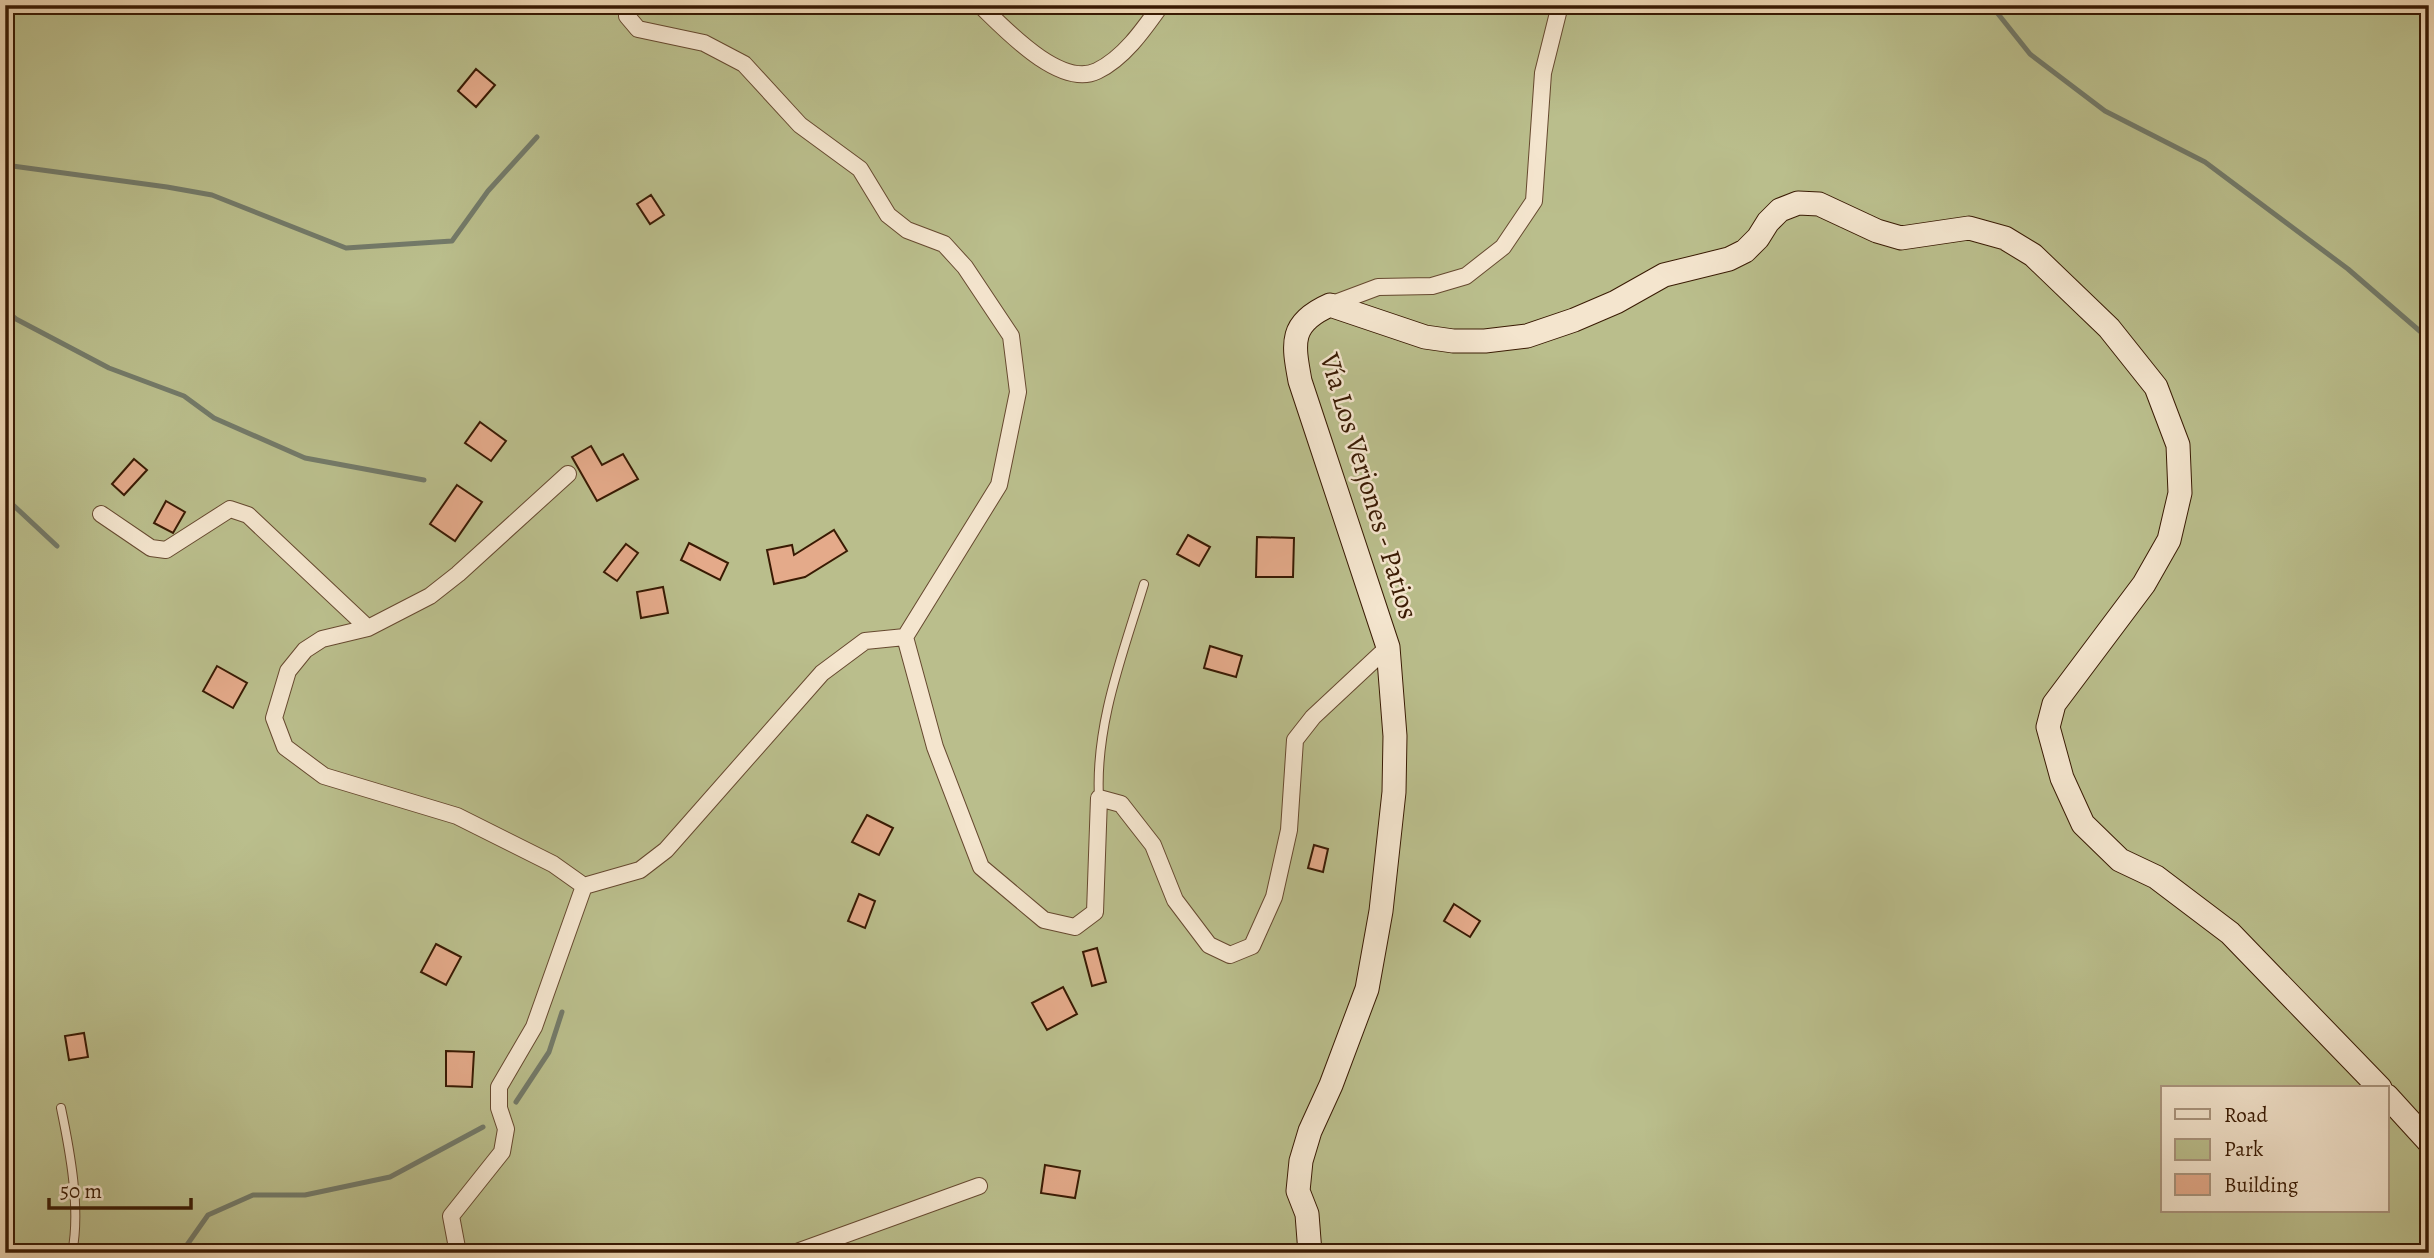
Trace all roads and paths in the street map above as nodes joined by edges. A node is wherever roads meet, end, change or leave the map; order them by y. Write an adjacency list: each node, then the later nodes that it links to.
1 (629, 5): 10 (street)
2 (980, 5): 3 (street)
3 (1161, 5)
4 (1560, 5): 5 (street)
5 (1330, 305): 11 (street, Vía Los Verjones - Patios); 14 (street, Vía Los Verjones - Patios)
6 (568, 474): 9 (street)
7 (102, 514): 9 (street)
8 (1144, 584): 12 (lane)
9 (368, 628): 13 (street)
10 (905, 637): 12 (street); 13 (street)
11 (1388, 647): 12 (street); 22 (street, Vía Los Verjones - Patios)
12 (1099, 797)
13 (584, 886): 20 (street)
14 (2378, 1086)
15 (2388, 1097): 17 (street)
16 (61, 1108): 19 (lane)
17 (2429, 1142)
18 (979, 1186): 21 (street)
19 (72, 1253)
20 (458, 1253)
21 (794, 1253)
22 (1310, 1253)

